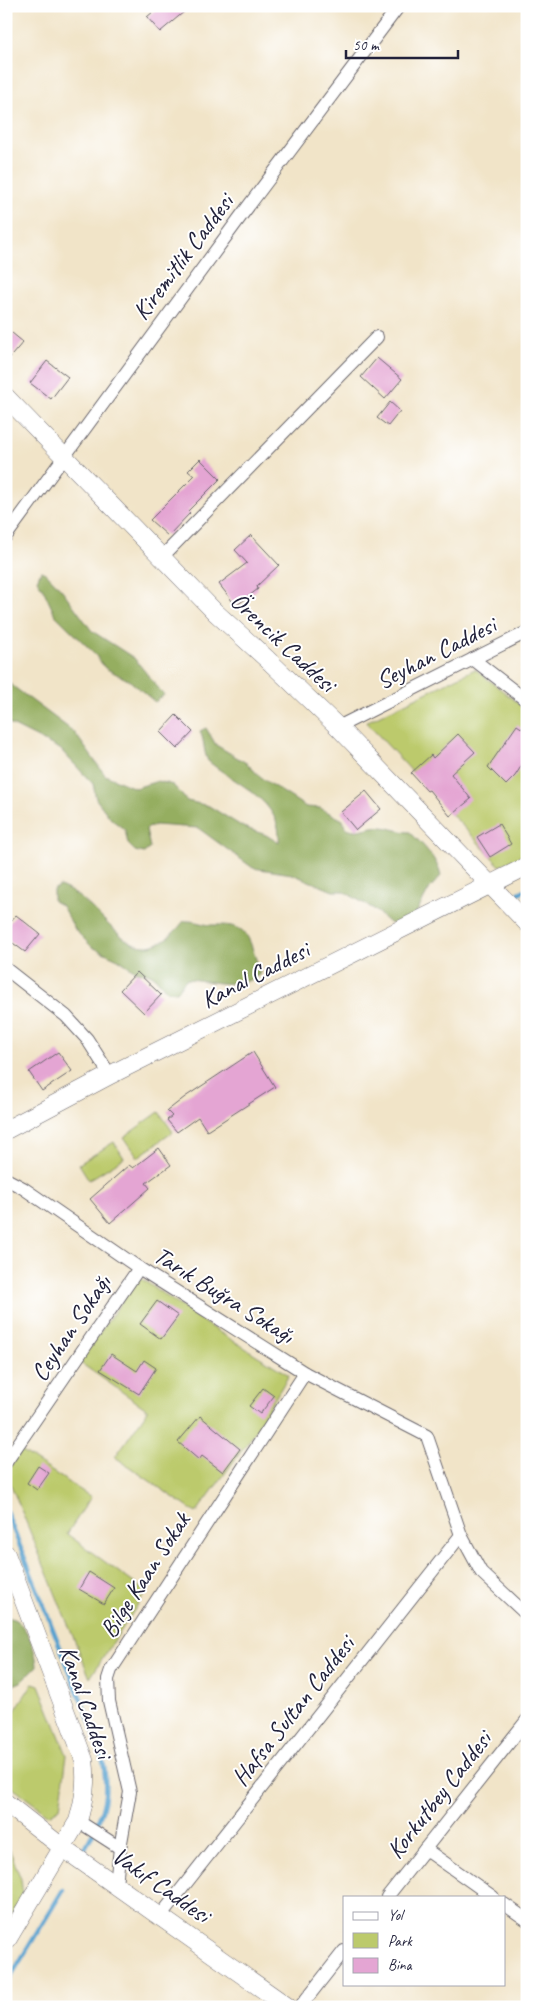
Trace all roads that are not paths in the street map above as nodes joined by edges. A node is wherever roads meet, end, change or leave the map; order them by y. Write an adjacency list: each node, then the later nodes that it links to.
1 (399, 6): 4 (street, Kiremitlik Caddesi)
2 (377, 337): 6 (street)
3 (6, 397): 4 (street, Örencik Caddesi)
4 (63, 457): 5 (street, Kiremitlik Caddesi); 6 (street, Örencik Caddesi)
5 (6, 536)
6 (162, 558): 10 (street, Örencik Caddesi)
7 (527, 632): 8 (street, Seyhan Caddesi)
8 (473, 659): 9 (street); 10 (street, Seyhan Caddesi)
9 (527, 701)
10 (338, 727): 12 (street, Örencik Caddesi)
11 (527, 866): 12 (street, Kanal Caddesi)
12 (490, 884): 13 (street, Örencik Caddesi); 15 (street, Kanal Caddesi)
13 (527, 922)
14 (6, 969): 15 (street)
15 (110, 1075): 16 (street, Kanal Caddesi)
16 (6, 1130)
17 (6, 1179): 18 (street, Tarık Buğra Sokağı)
18 (139, 1268): 19 (street, Tarık Buğra Sokağı); 20 (street, Ceyhan Sokağı)
19 (305, 1373): 21 (street, Tarık Buğra Sokağı); 28 (street, Bilge Kaan Sokak)
20 (6, 1462)
21 (461, 1535): 23 (street); 34 (street, Hafsa Sultan Caddesi)
22 (6, 1554): 26 (street, Kanal Caddesi)
23 (527, 1615)
24 (527, 1720): 29 (street, Korkutbey Caddesi)
25 (6, 1803): 27 (street, Vakıf Caddesi)
26 (78, 1821): 27 (street, Kanal Caddesi); 28 (street)
27 (63, 1848): 30 (street, Vakıf Caddesi); 36 (street, Kanal Caddesi)
28 (120, 1848): 30 (street, Bilge Kaan Sokak)
29 (425, 1849): 31 (street, Korkutbey Caddesi); 32 (street)
30 (110, 1880): 34 (street, Vakıf Caddesi)
31 (388, 1896)
32 (492, 1896)
33 (506, 1905): 35 (street)
34 (161, 1916): 38 (street, Vakıf Caddesi)
35 (527, 1920)
36 (6, 1942)
37 (343, 1952): 39 (street)
38 (288, 2007)
39 (300, 2007)

